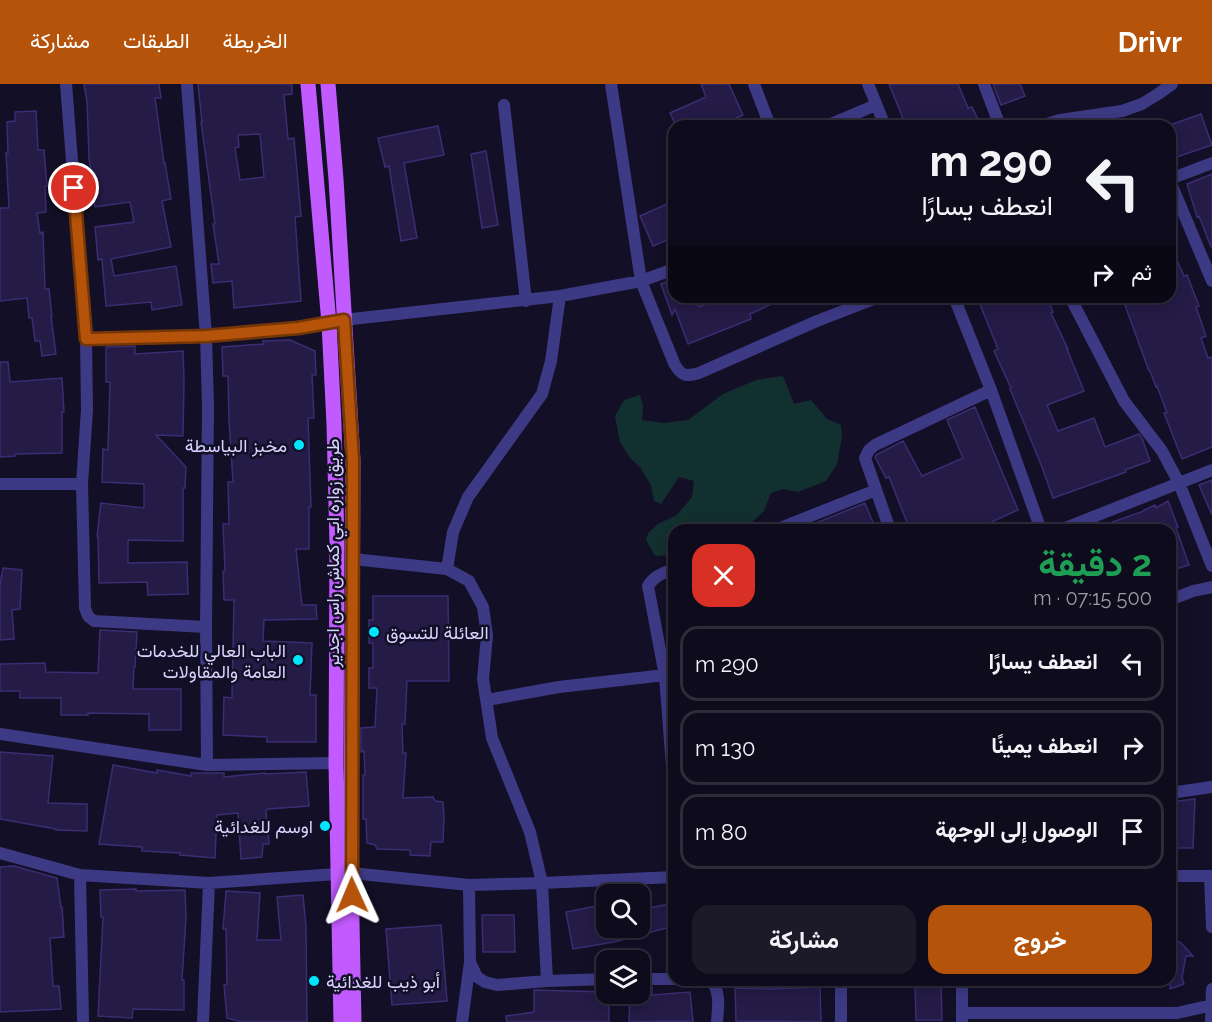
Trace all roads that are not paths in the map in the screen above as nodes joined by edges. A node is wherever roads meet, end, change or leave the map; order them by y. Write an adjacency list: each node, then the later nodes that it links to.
1 (66, 84): 30 (street)
2 (187, 84): 29 (street)
3 (308, 84): 28 (main road)
4 (328, 84): 28 (main road, طريق زواره ابي كماش راس اجدير)
5 (611, 84): 22 (street)
6 (754, 84): 12 (street)
7 (868, 84): 11 (street)
8 (984, 84): 15 (street)
9 (1172, 84): 16 (street)
10 (504, 105): 24 (street)
11 (876, 105): 13 (street); 14 (street)
12 (768, 120)
13 (840, 120)
14 (882, 120)
15 (998, 120)
16 (1060, 120)
17 (1212, 163): 18 (street)
18 (1176, 178)
19 (1176, 194): 21 (street)
20 (668, 271): 22 (street)
21 (1212, 281)
22 (641, 282): 23 (street); 25 (street)
23 (560, 296): 24 (street); 43 (street)
24 (526, 301): 28 (street)
25 (864, 303)
26 (956, 303): 31 (street)
27 (1073, 303): 33 (street)
28 (336, 322): 29 (street); 41 (main road, طريق زواره ابي كماش راس اجدير); 52 (main road)
29 (206, 336): 30 (street); 47 (street)
30 (86, 339): 35 (street)
31 (991, 390): 36 (street); 39 (street)
32 (1212, 470): 33 (street)
33 (1179, 483): 40 (street); 42 (street)
34 (0, 484): 35 (street)
35 (82, 484): 47 (street)
36 (876, 490): 37 (street); 38 (street)
37 (790, 524)
38 (888, 524)
39 (1039, 524)
40 (1075, 524)
41 (353, 560): 43 (street); 57 (main road, طريق زواره ابي كماش راس اجدير)
42 (1212, 566)
43 (447, 569): 50 (street)
44 (668, 571): 48 (street)
45 (1212, 587): 46 (street)
46 (1176, 598)
47 (206, 627): 53 (street)
48 (668, 671)
49 (668, 675): 50 (street)
50 (487, 700): 63 (street)
51 (0, 734): 53 (street)
52 (336, 763): 53 (street); 57 (main road)
53 (207, 765)
54 (1212, 787): 55 (street)
55 (1176, 792)
56 (0, 853): 58 (street)
57 (345, 874): 62 (street); 64 (street); 80 (main road); 81 (main road, طريق زواره ابي كماش راس اجدير)
58 (80, 875): 62 (street); 78 (street)
59 (1176, 876): 60 (street)
60 (1211, 876): 65 (street)
61 (668, 877): 63 (street)
62 (209, 883): 79 (street)
63 (542, 883): 64 (street); 70 (street)
64 (469, 885): 66 (street)
65 (1212, 927)
66 (470, 962): 70 (street); 82 (street)
67 (596, 979): 70 (street)
68 (650, 979): 69 (street)
69 (668, 979)
70 (547, 981)
71 (715, 986): 83 (street)
72 (841, 986): 84 (street)
73 (962, 986): 77 (street)
74 (1212, 989): 75 (street)
75 (1211, 1005): 76 (street); 85 (street)
76 (1087, 1017): 77 (street)
77 (962, 1018)
78 (83, 1022)
79 (203, 1022)
80 (341, 1022)
81 (354, 1022)
82 (462, 1022)
83 (717, 1022)
84 (842, 1022)
85 (1211, 1022)

